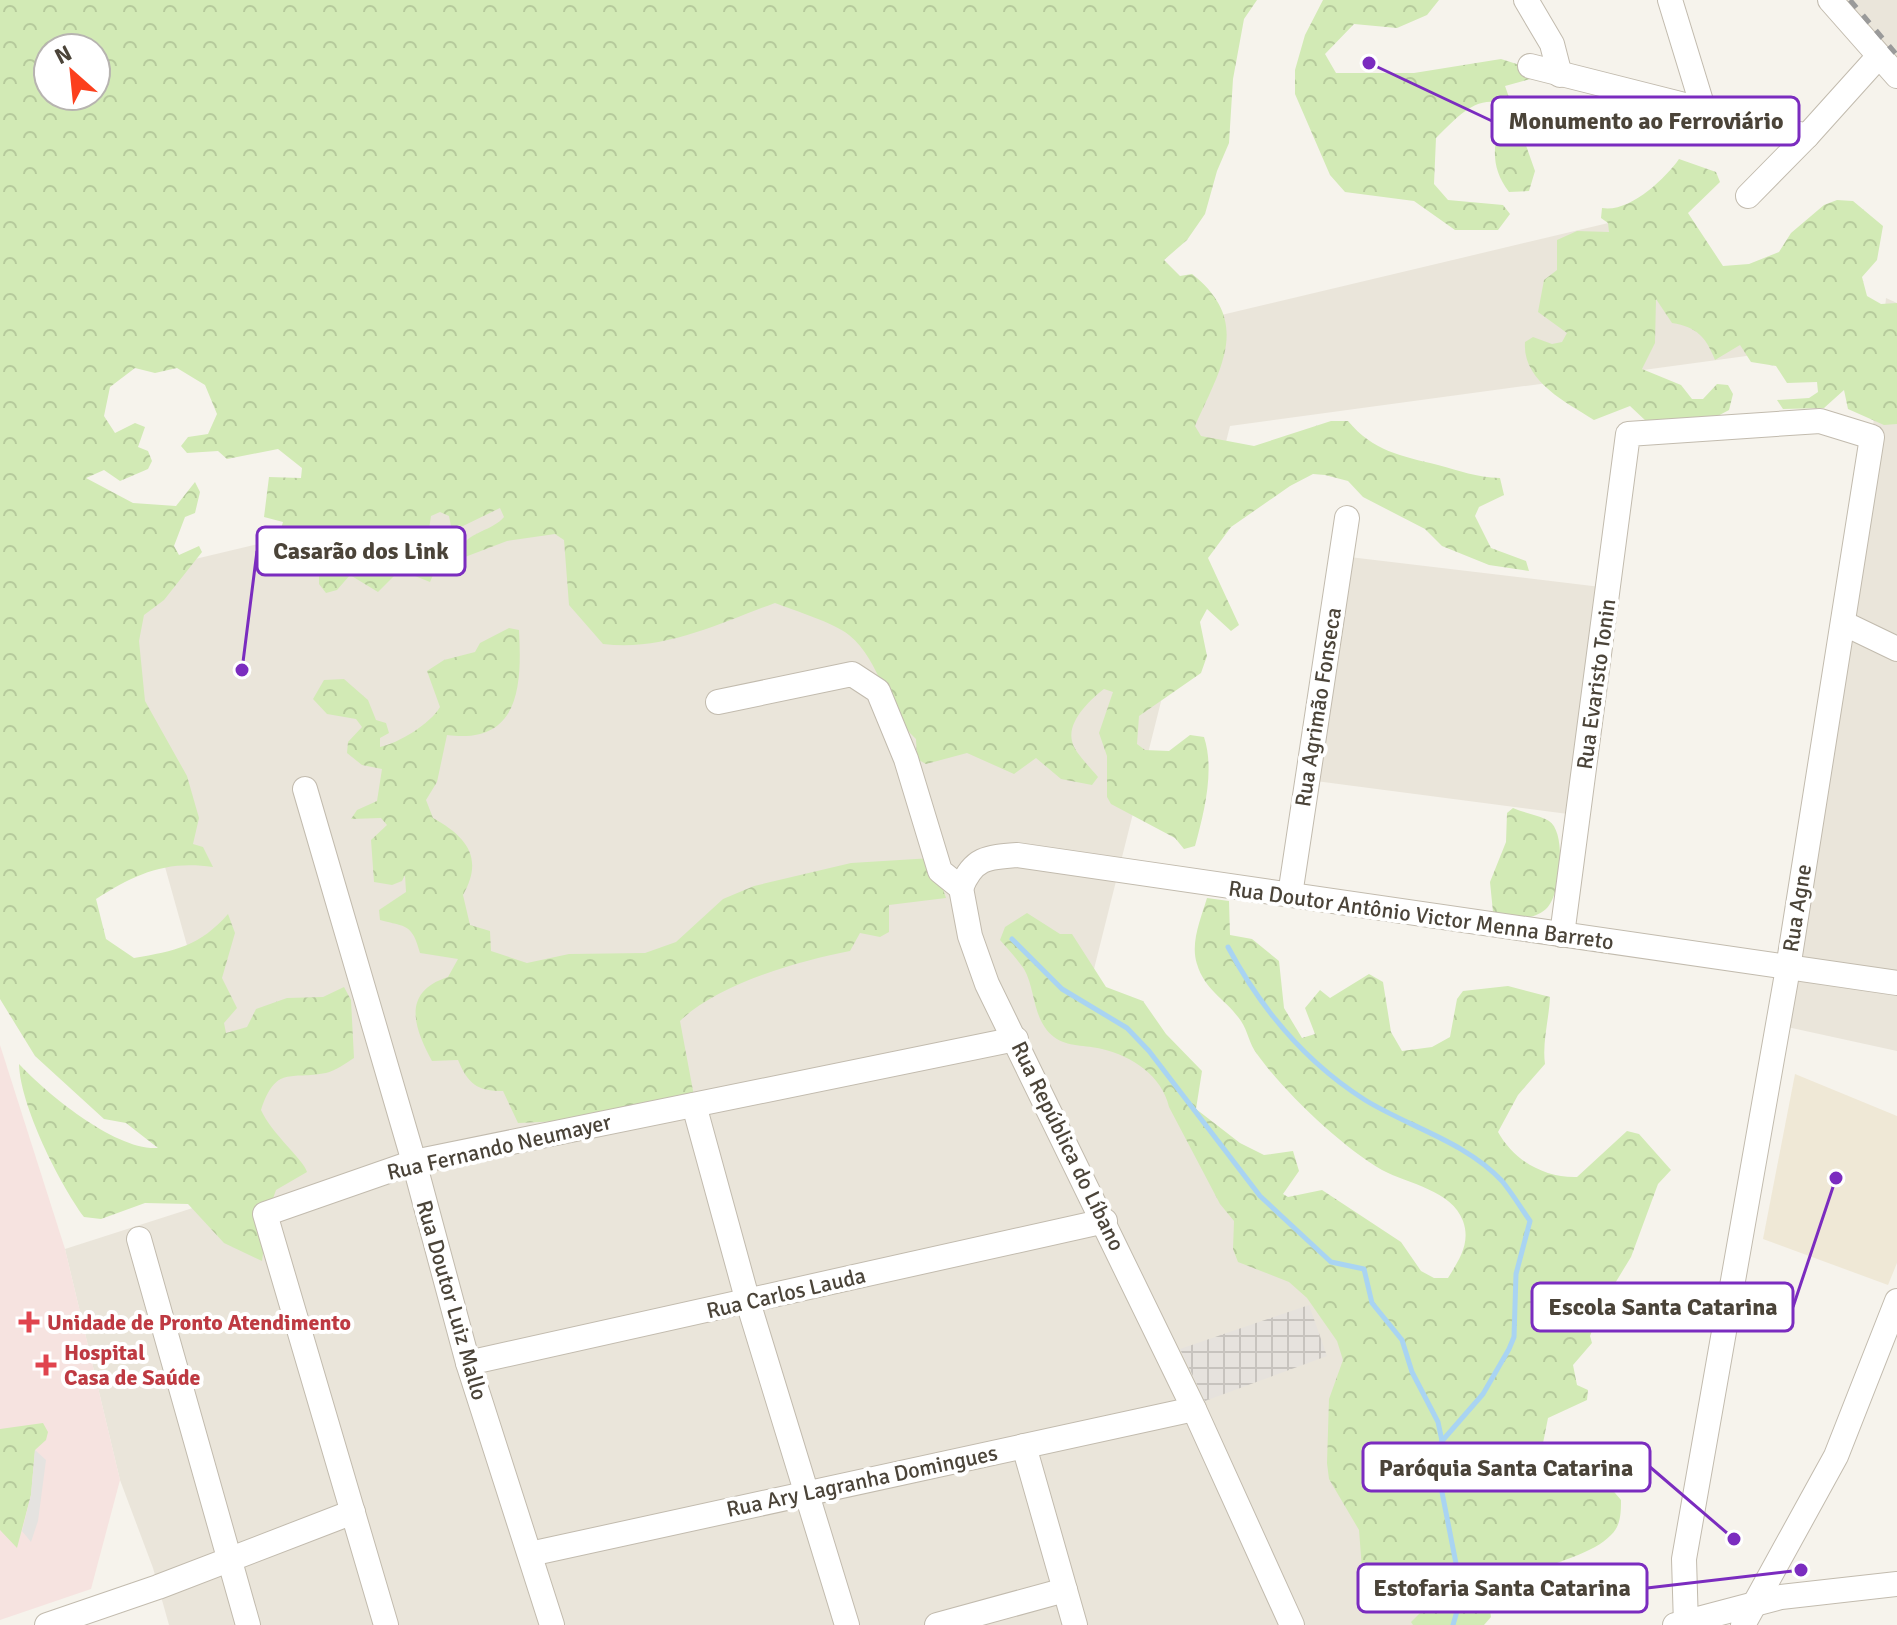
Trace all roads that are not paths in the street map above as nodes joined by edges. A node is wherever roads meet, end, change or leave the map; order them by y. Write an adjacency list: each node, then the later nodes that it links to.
1 (1526, 0): 6 (street)
2 (1670, 0): 8 (street)
3 (1830, 0): 4 (street)
4 (1879, 56): 7 (street); 9 (street)
5 (1530, 66): 6 (street)
6 (1560, 75): 8 (street)
7 (1897, 76)
8 (1704, 111): 9 (street)
9 (1807, 136): 10 (street)
10 (1748, 196)
11 (1628, 434): 13 (street, Rua Agne); 19 (street, Rua Evaristo Tonin)
12 (1347, 518): 18 (street, Rua Agrimão Fonseca)
13 (1843, 623): 14 (street); 20 (street, Rua Agne)
14 (1897, 649)
15 (718, 702): 17 (street, Rua República do Líbano)
16 (305, 789): 24 (street, Rua Doutor Luiz Mallo)
17 (961, 888): 18 (street, Rua Doutor Antônio Victor Menna Barreto); 22 (street, Rua República do Líbano)
18 (1290, 895): 19 (street, Rua Doutor Antônio Victor Menna Barreto)
19 (1562, 935): 20 (street, Rua Doutor Antônio Victor Menna Barreto)
20 (1788, 968): 21 (street, Rua Doutor Antônio Victor Menna Barreto); 39 (street, Rua Agne)
21 (1897, 983)
22 (1016, 1039): 23 (street, Rua Fernando Neumayer); 25 (street, Rua República do Líbano)
23 (694, 1105): 24 (street, Rua Fernando Neumayer); 28 (street)
24 (414, 1162): 29 (street, Rua Doutor Luiz Mallo); 33 (street, Rua Fernando Neumayer)
25 (1105, 1221): 28 (street, Rua Carlos Lauda); 30 (street, Rua República do Líbano)
26 (139, 1239): 35 (street)
27 (1897, 1301): 38 (street)
28 (748, 1302): 29 (street, Rua Carlos Lauda); 32 (street)
29 (468, 1363): 34 (street, Rua Doutor Luiz Mallo)
30 (1194, 1409): 31 (street, Rua Ary Lagranha Domingues); 47 (street, Rua República do Líbano)
31 (1024, 1446): 32 (street, Rua Ary Lagranha Domingues); 37 (street)
32 (807, 1493): 34 (street, Rua Ary Lagranha Domingues); 44 (street)
33 (353, 1512): 35 (street); 42 (street, Rua Fernando Neumayer)
34 (530, 1554): 43 (street, Rua Doutor Luiz Mallo)
35 (228, 1560): 40 (street); 41 (street)
36 (1897, 1584): 38 (street)
37 (1065, 1590): 45 (street); 46 (street)
38 (1756, 1602): 39 (street); 48 (street)
39 (1682, 1624)
40 (47, 1625)
41 (248, 1625)
42 (386, 1625)
43 (552, 1625)
44 (847, 1625)
45 (937, 1625)
46 (1075, 1625)
47 (1292, 1625)
48 (1743, 1625)

